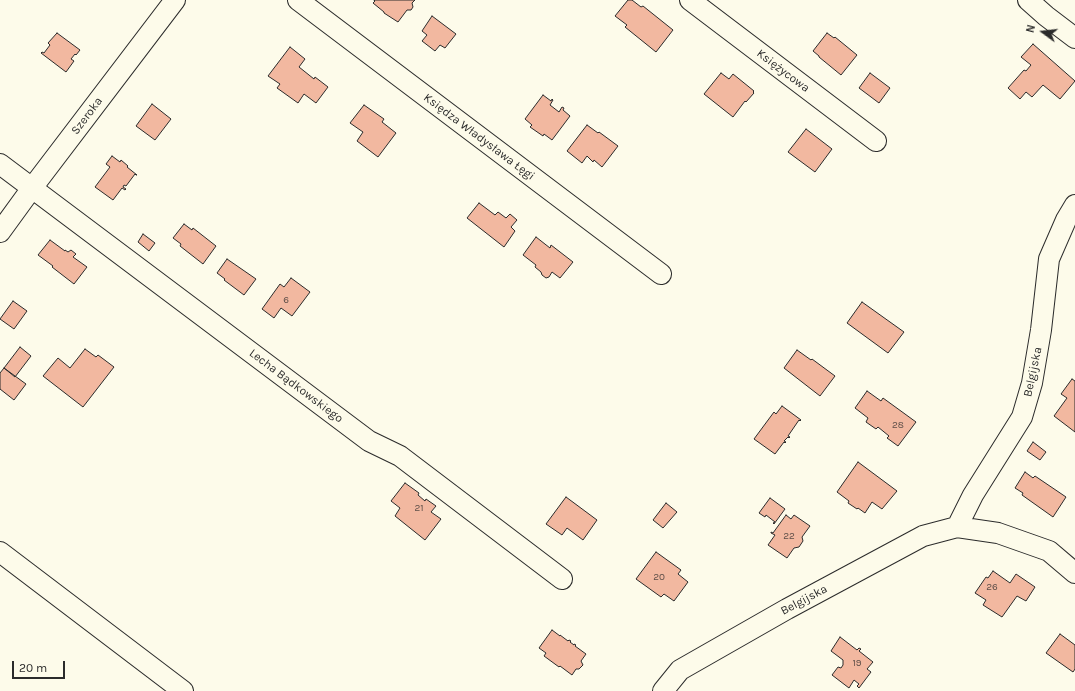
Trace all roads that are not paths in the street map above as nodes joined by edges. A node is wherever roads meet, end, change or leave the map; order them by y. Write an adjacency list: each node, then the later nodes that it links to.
1 (175, 0): 8 (street, Szeroka)
2 (298, 0): 11 (street, Księdza Władysława Łęgi)
3 (690, 0): 6 (street, Księżycowa)
4 (1028, 0): 5 (street)
5 (1075, 38)
6 (876, 141)
7 (0, 164): 8 (street, Lecha Bądkowskiego)
8 (32, 188): 10 (street, Szeroka); 15 (street, Lecha Bądkowskiego)
9 (1075, 205): 12 (street, Belgijska)
10 (0, 232)
11 (661, 274)
12 (957, 527): 14 (street, Belgijska); 17 (street, Belgijska)
13 (0, 552): 16 (street)
14 (1075, 573)
15 (562, 579)
16 (183, 691)
17 (663, 691)

